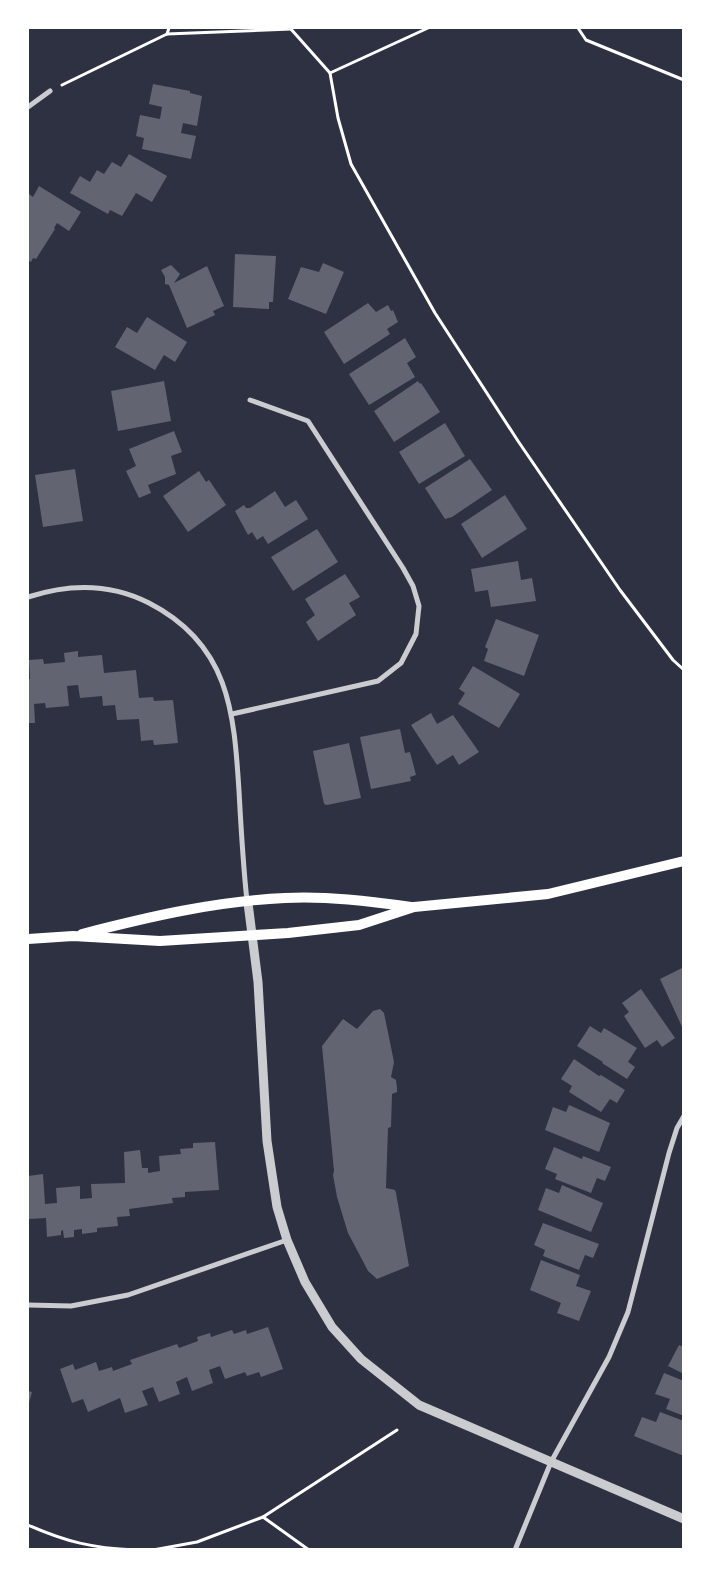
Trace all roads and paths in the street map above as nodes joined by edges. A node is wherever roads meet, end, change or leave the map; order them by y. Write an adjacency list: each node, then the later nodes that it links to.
1 (169, 28): 5 (path)
2 (291, 28): 5 (path); 6 (path)
3 (428, 28): 6 (path)
4 (578, 28): 7 (path)
5 (167, 34): 8 (path)
6 (330, 72): 12 (path)
7 (684, 80)
8 (50, 91): 9 (street)
9 (28, 107)
10 (250, 400): 13 (street)
11 (28, 597): 13 (street)
12 (684, 670)
13 (232, 714): 15 (street)
14 (684, 861): 16 (main road)
15 (248, 903): 16 (main road); 17 (main road); 18 (street)
16 (414, 908): 18 (main road)
17 (73, 936): 18 (main road); 19 (main road)
18 (252, 936): 21 (street)
19 (28, 938)
20 (684, 1116): 24 (street)
21 (286, 1240): 22 (street); 24 (street)
22 (28, 1305)
23 (397, 1430): 25 (path)
24 (551, 1462): 26 (street); 31 (street)
25 (264, 1517): 29 (path); 30 (path)
26 (684, 1519)
27 (28, 1525): 28 (path)
28 (135, 1550)
29 (153, 1550)
30 (310, 1550)
31 (515, 1550)

